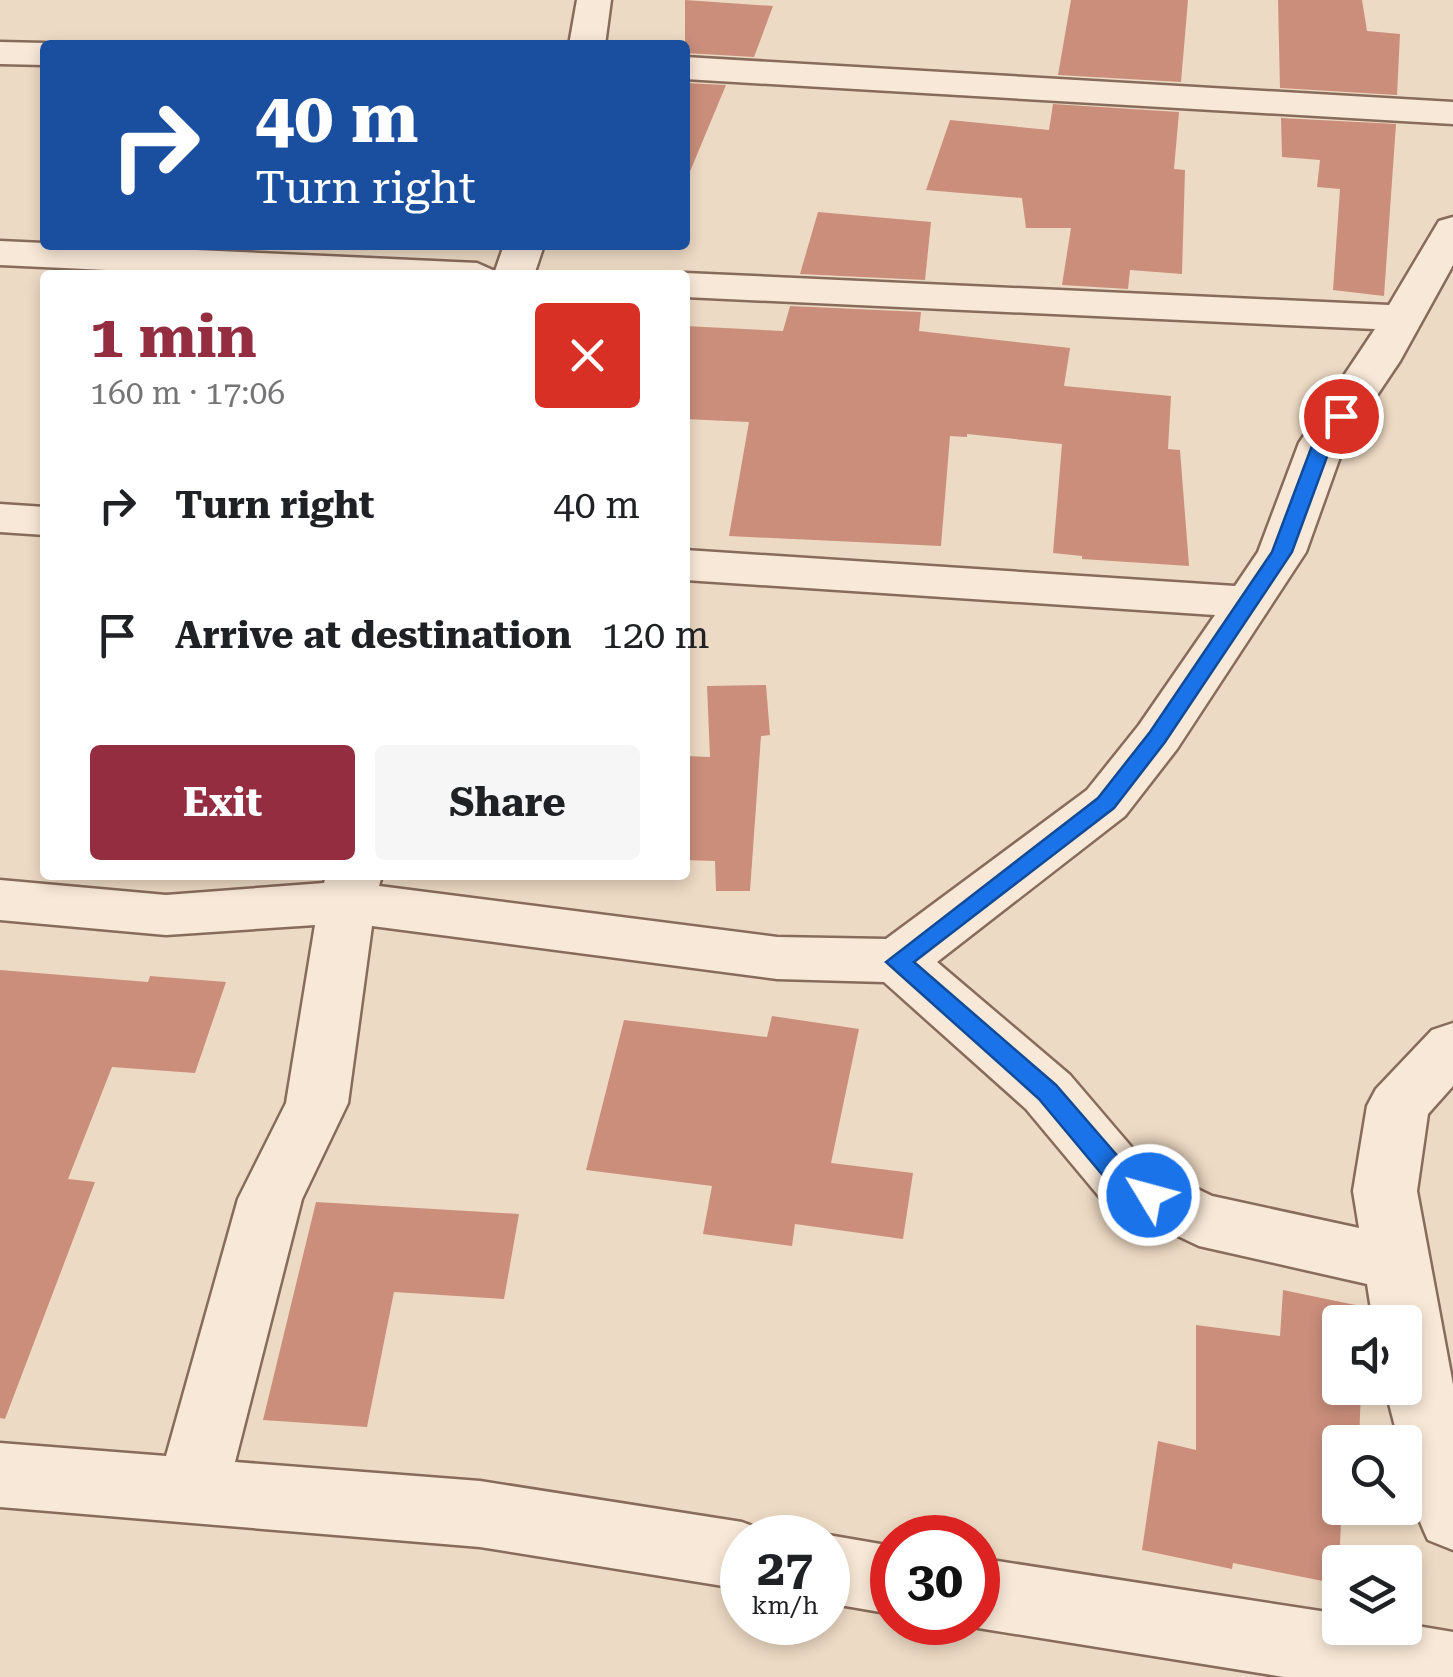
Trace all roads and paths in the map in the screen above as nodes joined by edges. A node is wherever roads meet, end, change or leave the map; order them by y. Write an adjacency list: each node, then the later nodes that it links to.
1 (594, 0): 2 (street)
2 (588, 40)
3 (0, 53): 4 (street)
4 (40, 54)
5 (690, 68): 6 (street)
6 (1453, 113)
7 (1453, 229): 11 (street)
8 (0, 252): 9 (street)
9 (374, 270)
10 (690, 284): 11 (street)
11 (1402, 318): 15 (street)
12 (0, 518): 13 (street)
13 (40, 521)
14 (690, 565): 15 (street)
15 (1248, 602): 18 (street)
16 (350, 889): 17 (street); 18 (street); 22 (street)
17 (0, 900)
18 (898, 962): 20 (street)
19 (1453, 1046): 20 (street)
20 (1396, 1263): 23 (street)
21 (0, 1476): 22 (street)
22 (192, 1491): 24 (street)
23 (1453, 1518)
24 (720, 1552)
25 (1000, 1596): 26 (street)
26 (1453, 1668)

